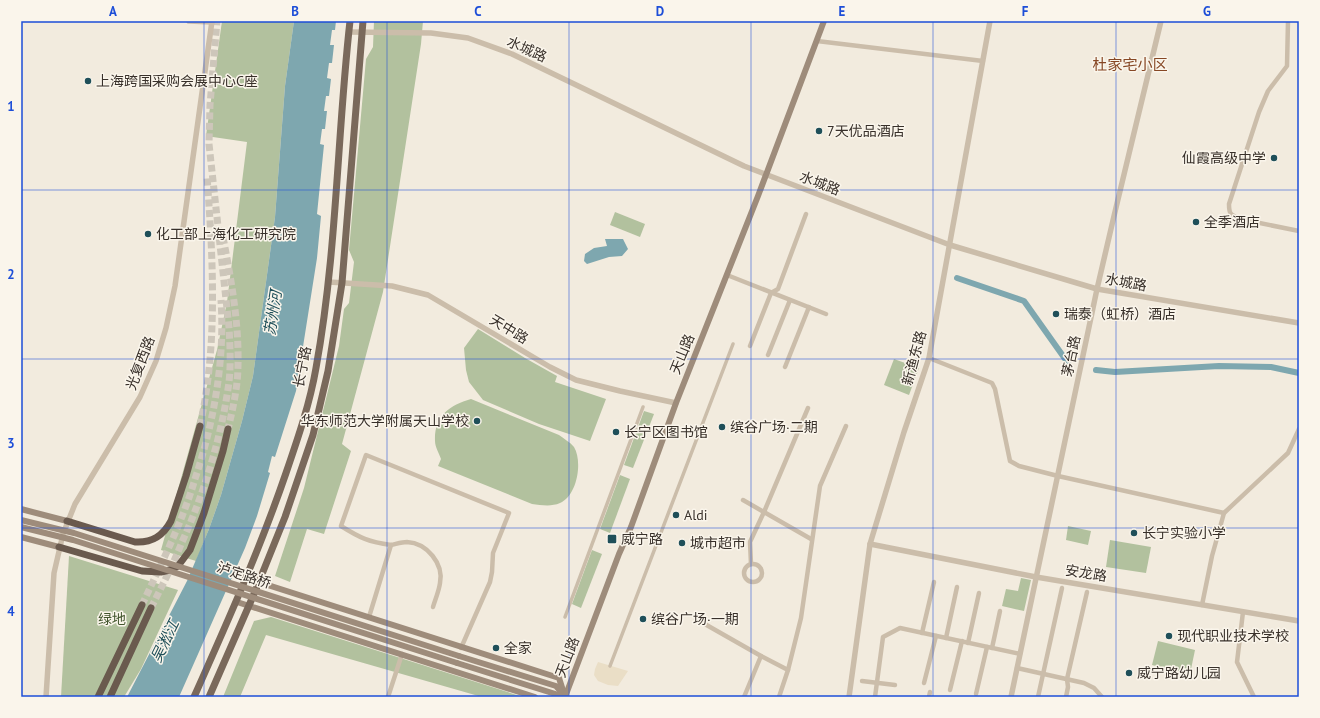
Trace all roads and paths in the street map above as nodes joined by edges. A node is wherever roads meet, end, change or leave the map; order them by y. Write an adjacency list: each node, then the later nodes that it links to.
1 (189, 21): 8 (street)
2 (350, 21): 9 (main road, 长宁路)
3 (363, 21): 10 (main road, 长宁路)
4 (824, 21): 11 (main road, 天山路)
5 (990, 21): 12 (street, 新渔东路)
6 (1161, 21): 20 (street, 茅台路)
7 (1288, 21): 15 (street)
8 (212, 22): 44 (street, 光复西路)
9 (349, 32): 10 (street, 水城路); 18 (main road, 长宁路)
10 (362, 32): 13 (street, 水城路); 19 (main road, 长宁路)
11 (817, 41): 12 (street); 13 (main road, 天山路)
12 (983, 61): 16 (street, 新渔东路)
13 (765, 174): 16 (street, 水城路); 17 (main road, 天山路)
14 (806, 214): 21 (street)
15 (1299, 231)
16 (950, 245): 20 (street, 水城路); 29 (street, 新渔东路)
17 (727, 275): 21 (street); 31 (main road, 天山路)
18 (329, 282): 19 (street, 天中路); 53 (main road, 长宁路)
19 (342, 283): 31 (street, 天中路); 54 (main road, 长宁路)
20 (1097, 289): 25 (street, 水城路); 38 (street, 茅台路)
21 (771, 293): 22 (street); 27 (street)
22 (790, 300): 23 (street); 28 (street)
23 (809, 307): 24 (street); 30 (street)
24 (826, 314)
25 (1299, 323)
26 (733, 344): 83 (street)
27 (750, 346)
28 (768, 355)
29 (929, 358): 38 (street); 48 (street, 新渔东路)
30 (785, 367)
31 (676, 403): 101 (main road, 天山路)
32 (643, 407): 69 (street)
33 (808, 408): 41 (street)
34 (200, 426): 44 (highway)
35 (846, 426): 47 (street)
36 (228, 429): 50 (highway)
37 (1299, 429): 42 (street)
38 (1058, 476): 42 (street); 52 (street, 茅台路)
39 (743, 500): 41 (street)
40 (21, 509): 44 (main road)
41 (764, 512): 47 (street); 51 (street)
42 (1224, 513): 62 (street)
43 (21, 520): 82 (main road, 泸定路桥, bridge)
44 (68, 520): 50 (street, 光复西路)
45 (21, 527): 82 (main road, 泸定路桥, bridge)
46 (21, 537): 50 (main road)
47 (811, 539): 85 (street)
48 (870, 544): 52 (street, 安龙路); 104 (street, 新渔东路)
49 (391, 545): 64 (street); 68 (street); 78 (street)
50 (59, 547): 94 (street, 光复西路)
51 (751, 564)
52 (1036, 577): 62 (street, 安龙路); 80 (street, 茅台路)
53 (246, 578): 54 (main road); 60 (main road, 长宁路)
54 (259, 582): 63 (main road, 长宁路); 68 (main road)
55 (934, 582): 72 (street)
56 (957, 587): 74 (street)
57 (1062, 588): 86 (street)
58 (1086, 592): 87 (street)
59 (979, 593): 76 (street)
60 (237, 602): 63 (main road); 97 (main road, 长宁路)
61 (142, 605): 95 (highway)
62 (1202, 605): 67 (street, 安龙路)
63 (249, 606): 79 (main road); 98 (main road, 长宁路)
64 (433, 607)
65 (151, 608): 96 (highway)
66 (1000, 611): 77 (street)
67 (1244, 612): 71 (street, 安龙路); 110 (street)
68 (369, 617): 78 (main road)
69 (565, 617)
70 (696, 619): 81 (street)
71 (1299, 621)
72 (922, 633): 73 (street); 89 (street)
73 (936, 636): 74 (street); 90 (street)
74 (946, 638): 75 (street)
75 (962, 641): 76 (street); 92 (street)
76 (968, 643): 77 (street)
77 (989, 647): 80 (street); 93 (street)
78 (461, 648): 101 (main road)
79 (402, 654): 99 (street); 100 (main road)
80 (1020, 654): 84 (street, 茅台路)
81 (761, 656): 85 (street); 102 (street)
82 (458, 659): 101 (main road)
83 (610, 666)
84 (1017, 668): 86 (street); 106 (street, 茅台路)
85 (788, 670): 103 (street)
86 (1043, 674): 87 (street); 107 (street)
87 (1067, 679): 108 (street); 109 (street)
88 (862, 680): 89 (street)
89 (877, 682): 91 (street); 105 (street)
90 (924, 683)
91 (895, 685)
92 (950, 690)
93 (976, 694)
94 (46, 697)
95 (98, 697)
96 (110, 697)
97 (194, 697)
98 (209, 697)
99 (388, 697)
100 (535, 697)
101 (565, 697)
102 (744, 697)
103 (779, 697)
104 (849, 697)
105 (875, 697)
106 (1012, 697)
107 (1038, 697)
108 (1066, 697)
109 (1102, 697)
110 (1254, 697)

